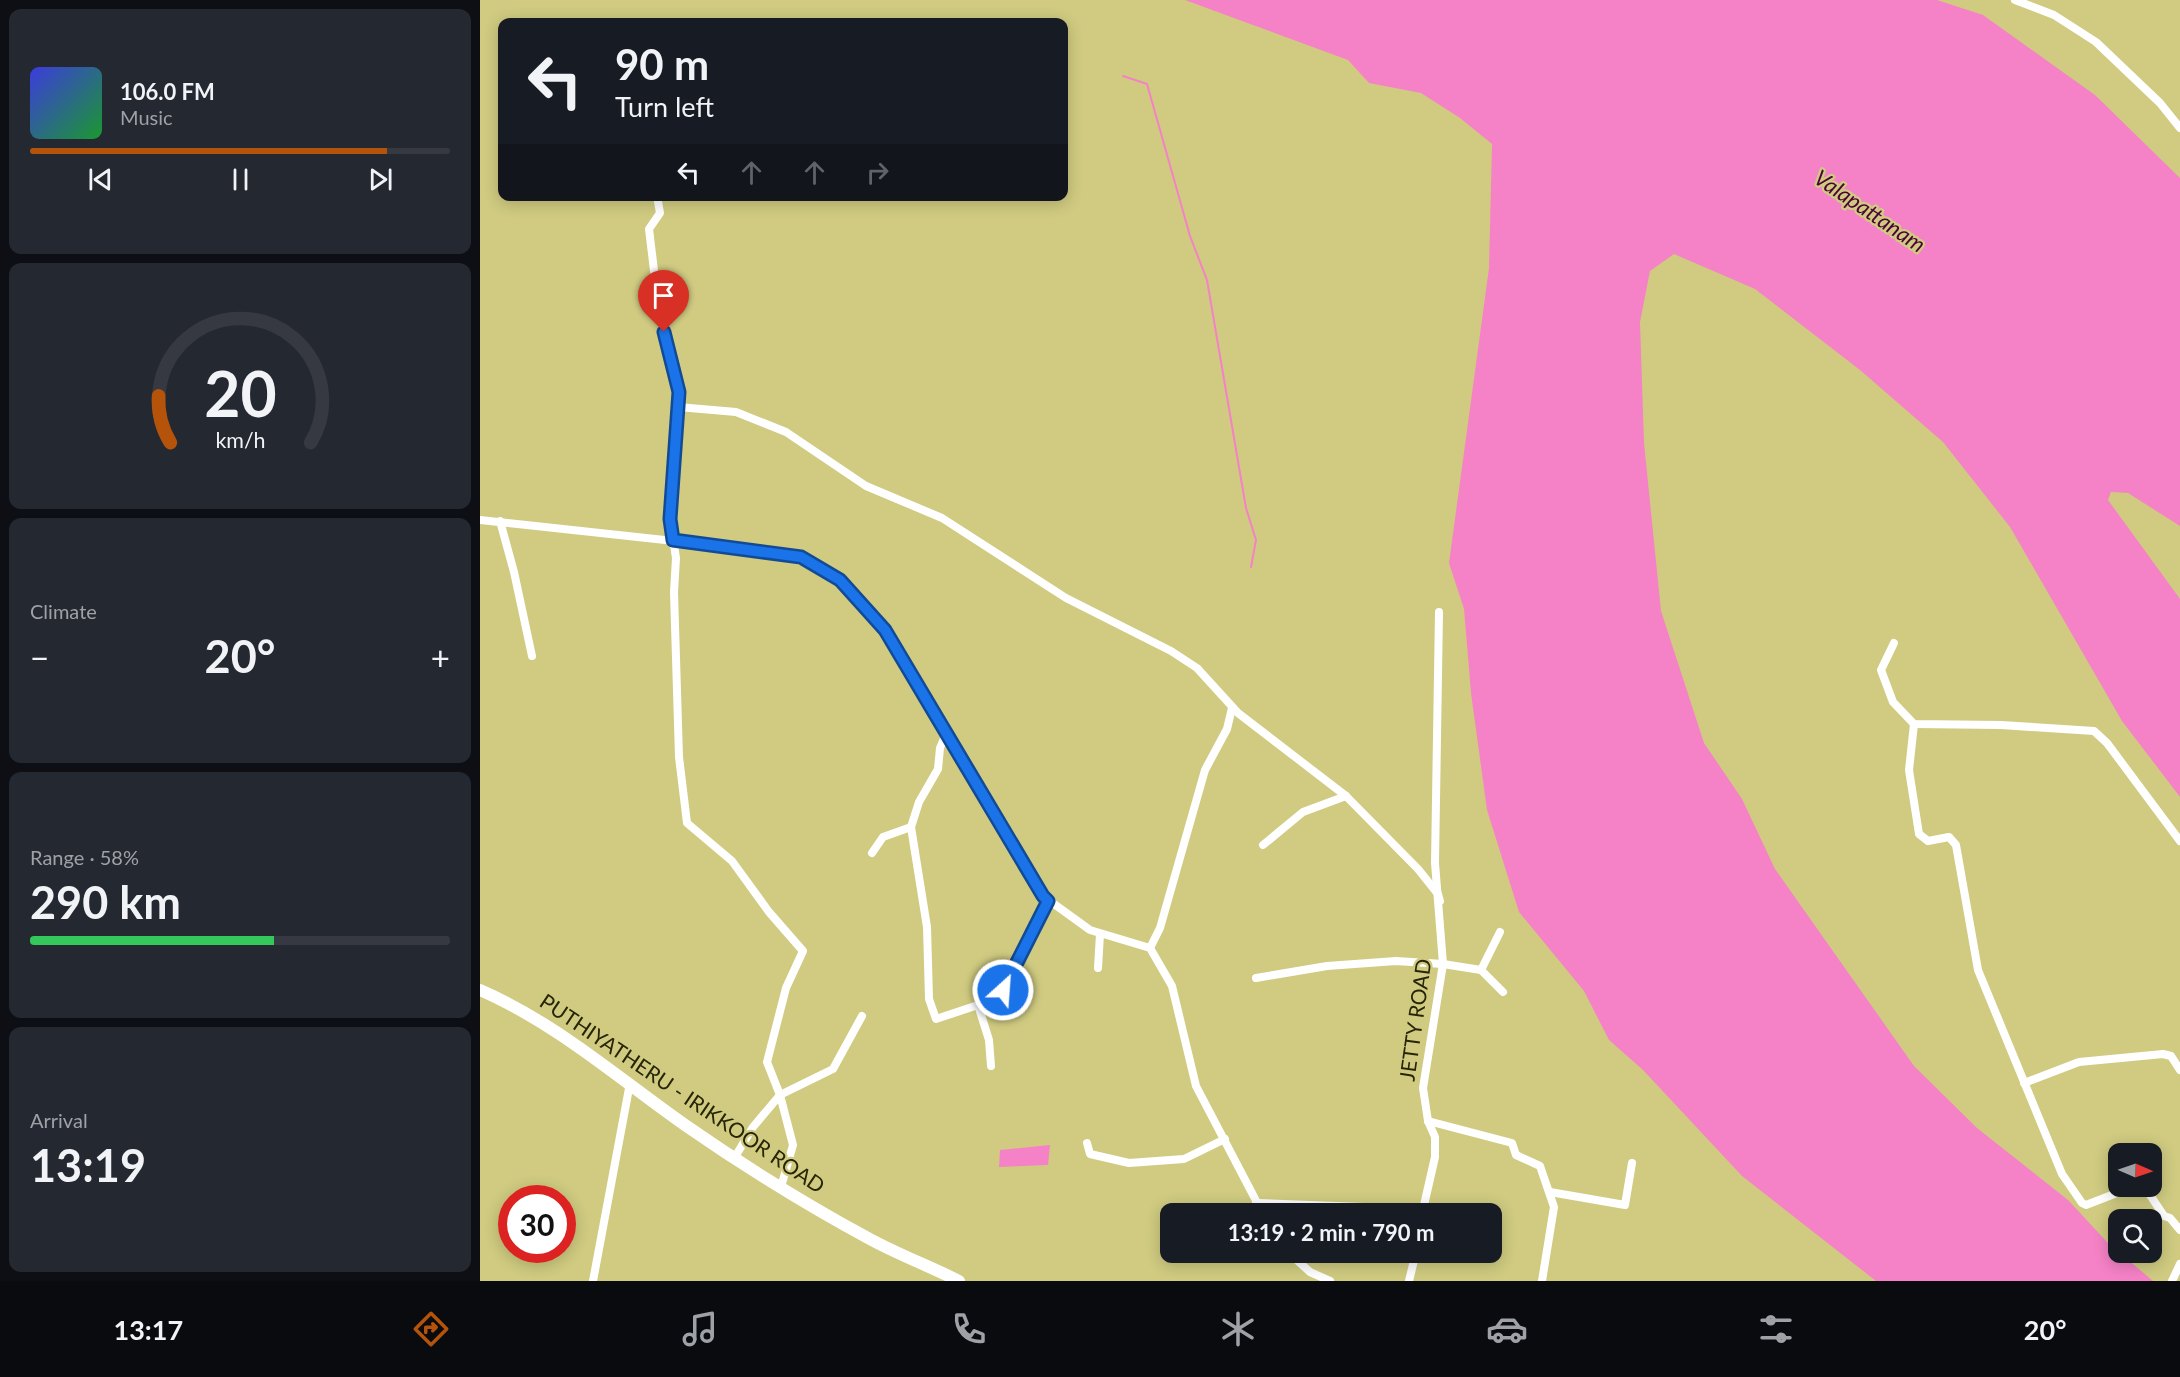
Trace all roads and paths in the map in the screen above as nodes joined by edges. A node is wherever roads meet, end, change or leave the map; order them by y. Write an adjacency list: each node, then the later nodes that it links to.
1 (2015, 0): 2 (street)
2 (2180, 128)
3 (658, 201): 4 (street)
4 (678, 407): 7 (street); 11 (street)
5 (480, 520): 6 (street)
6 (500, 521): 7 (street); 10 (street)
7 (673, 540): 13 (street); 36 (street)
8 (1439, 612): 20 (street, JETTY ROAD)
9 (1894, 643): 12 (street)
10 (532, 656)
11 (1232, 708): 14 (street); 23 (street)
12 (1914, 724): 16 (street); 35 (street)
13 (946, 734): 15 (street); 19 (street)
14 (1346, 796): 17 (street); 20 (street)
15 (911, 827): 18 (street); 30 (street)
16 (2180, 841)
17 (1263, 845)
18 (872, 853)
19 (1048, 901): 22 (street); 30 (street)
20 (1440, 901): 24 (street, JETTY ROAD)
21 (1500, 932): 26 (street)
22 (1101, 934): 23 (street); 25 (street)
23 (1150, 948): 38 (street)
24 (1443, 964): 26 (street); 27 (street); 37 (street, JETTY ROAD)
25 (1098, 968)
26 (1481, 970): 29 (street)
27 (1256, 978)
28 (480, 990): 34 (main road, PUTHIYATHERU - IRIKKOOR ROAD)
29 (1503, 992)
30 (978, 1005): 32 (street)
31 (862, 1016): 36 (street)
32 (991, 1066)
33 (2180, 1070): 35 (street)
34 (630, 1083): 40 (main road, PUTHIYATHERU - IRIKKOOR ROAD); 52 (street)
35 (2024, 1083): 44 (street)
36 (780, 1095): 40 (street); 42 (street)
37 (1428, 1121): 43 (street); 47 (street, JETTY ROAD)
38 (1225, 1139): 39 (street); 46 (street)
39 (1087, 1143)
40 (735, 1157): 42 (main road, PUTHIYATHERU - IRIKKOOR ROAD)
41 (1632, 1163): 43 (street)
42 (781, 1187): 53 (main road, PUTHIYATHERU - IRIKKOOR ROAD)
43 (1550, 1192): 56 (street)
44 (2109, 1197)
45 (2151, 1197): 48 (street)
46 (1256, 1203)
47 (1425, 1203)
48 (2180, 1230)
49 (1300, 1263): 54 (street)
50 (1413, 1263): 55 (street)
51 (2180, 1264): 57 (street)
52 (593, 1281)
53 (959, 1281)
54 (1330, 1281)
55 (1409, 1281)
56 (1542, 1281)
57 (2172, 1281)

